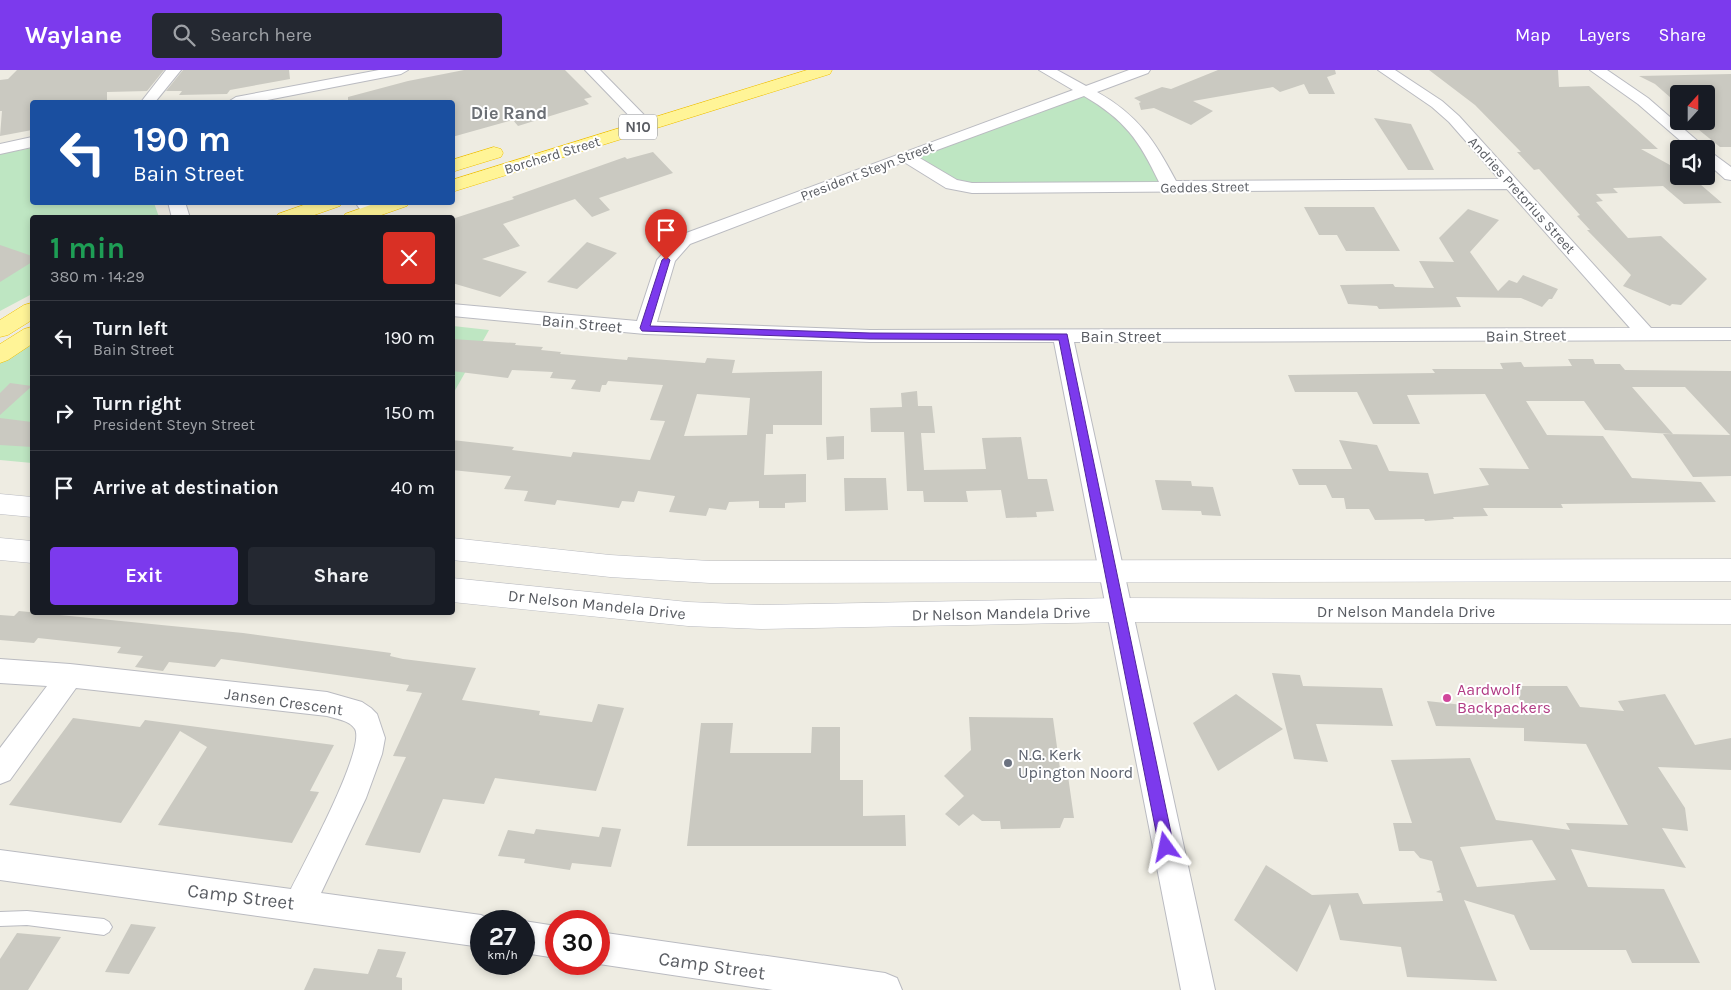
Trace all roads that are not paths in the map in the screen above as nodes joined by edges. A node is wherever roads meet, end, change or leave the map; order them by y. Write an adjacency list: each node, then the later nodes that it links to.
1 (174, 70): 11 (street)
2 (401, 70): 9 (street)
3 (592, 70): 14 (street)
4 (824, 70): 16 (highway, Borcherd Street / N10)
5 (1046, 70): 10 (street)
6 (1143, 70): 10 (street, President Steyn Street)
7 (1385, 70): 25 (street, Andries Pretorius Street)
8 (1596, 70): 17 (street)
9 (363, 74): 12 (street)
10 (1084, 92): 21 (street, President Steyn Street); 27 (street)
11 (150, 100)
12 (245, 100)
13 (650, 105): 14 (highway, Borcherd Street / N10)
14 (631, 111): 15 (highway, Borcherd Street / N10); 16 (street)
15 (612, 116)
16 (646, 125): 26 (highway, Borcherd Street / N10)
17 (1689, 140)
18 (30, 142): 20 (street)
19 (509, 148): 23 (highway, Borcherd Street)
20 (0, 149)
21 (905, 156): 27 (street, Geddes Street); 34 (street, President Steyn Street)
22 (1715, 162): 24 (street)
23 (455, 165)
24 (1731, 175)
25 (1512, 184): 27 (street, Geddes Street); 36 (street, Andries Pretorius Street)
26 (455, 185)
27 (1170, 187)
28 (324, 205): 31 (highway)
29 (389, 205): 30 (highway)
30 (370, 210)
31 (294, 215)
32 (455, 310): 34 (street, Bain Street)
33 (30, 311): 35 (highway)
34 (645, 328): 39 (street, Bain Street)
35 (0, 330)
36 (1646, 334): 37 (street, Bain Street); 39 (street, Bain Street)
37 (1731, 334)
38 (30, 335): 40 (highway)
39 (1063, 336): 46 (street)
40 (0, 354)
41 (0, 504): 42 (street)
42 (30, 507)
43 (0, 549): 45 (street)
44 (455, 549): 46 (street)
45 (30, 552)
46 (1111, 570): 47 (street); 49 (street)
47 (1731, 570)
48 (455, 590): 49 (street, Dr Nelson Mandela Drive)
49 (1118, 610): 50 (street, Dr Nelson Mandela Drive); 61 (street)
50 (1731, 612)
51 (0, 671): 52 (street, Jansen Crescent)
52 (70, 676): 53 (street); 55 (street, Jansen Crescent)
53 (0, 771)
54 (0, 865): 55 (street, Camp Street)
55 (300, 904): 58 (street, Camp Street)
56 (0, 919): 57 (lane)
57 (104, 927)
58 (470, 929)
59 (610, 950): 60 (street, Camp Street)
60 (885, 990)
61 (1198, 990)

